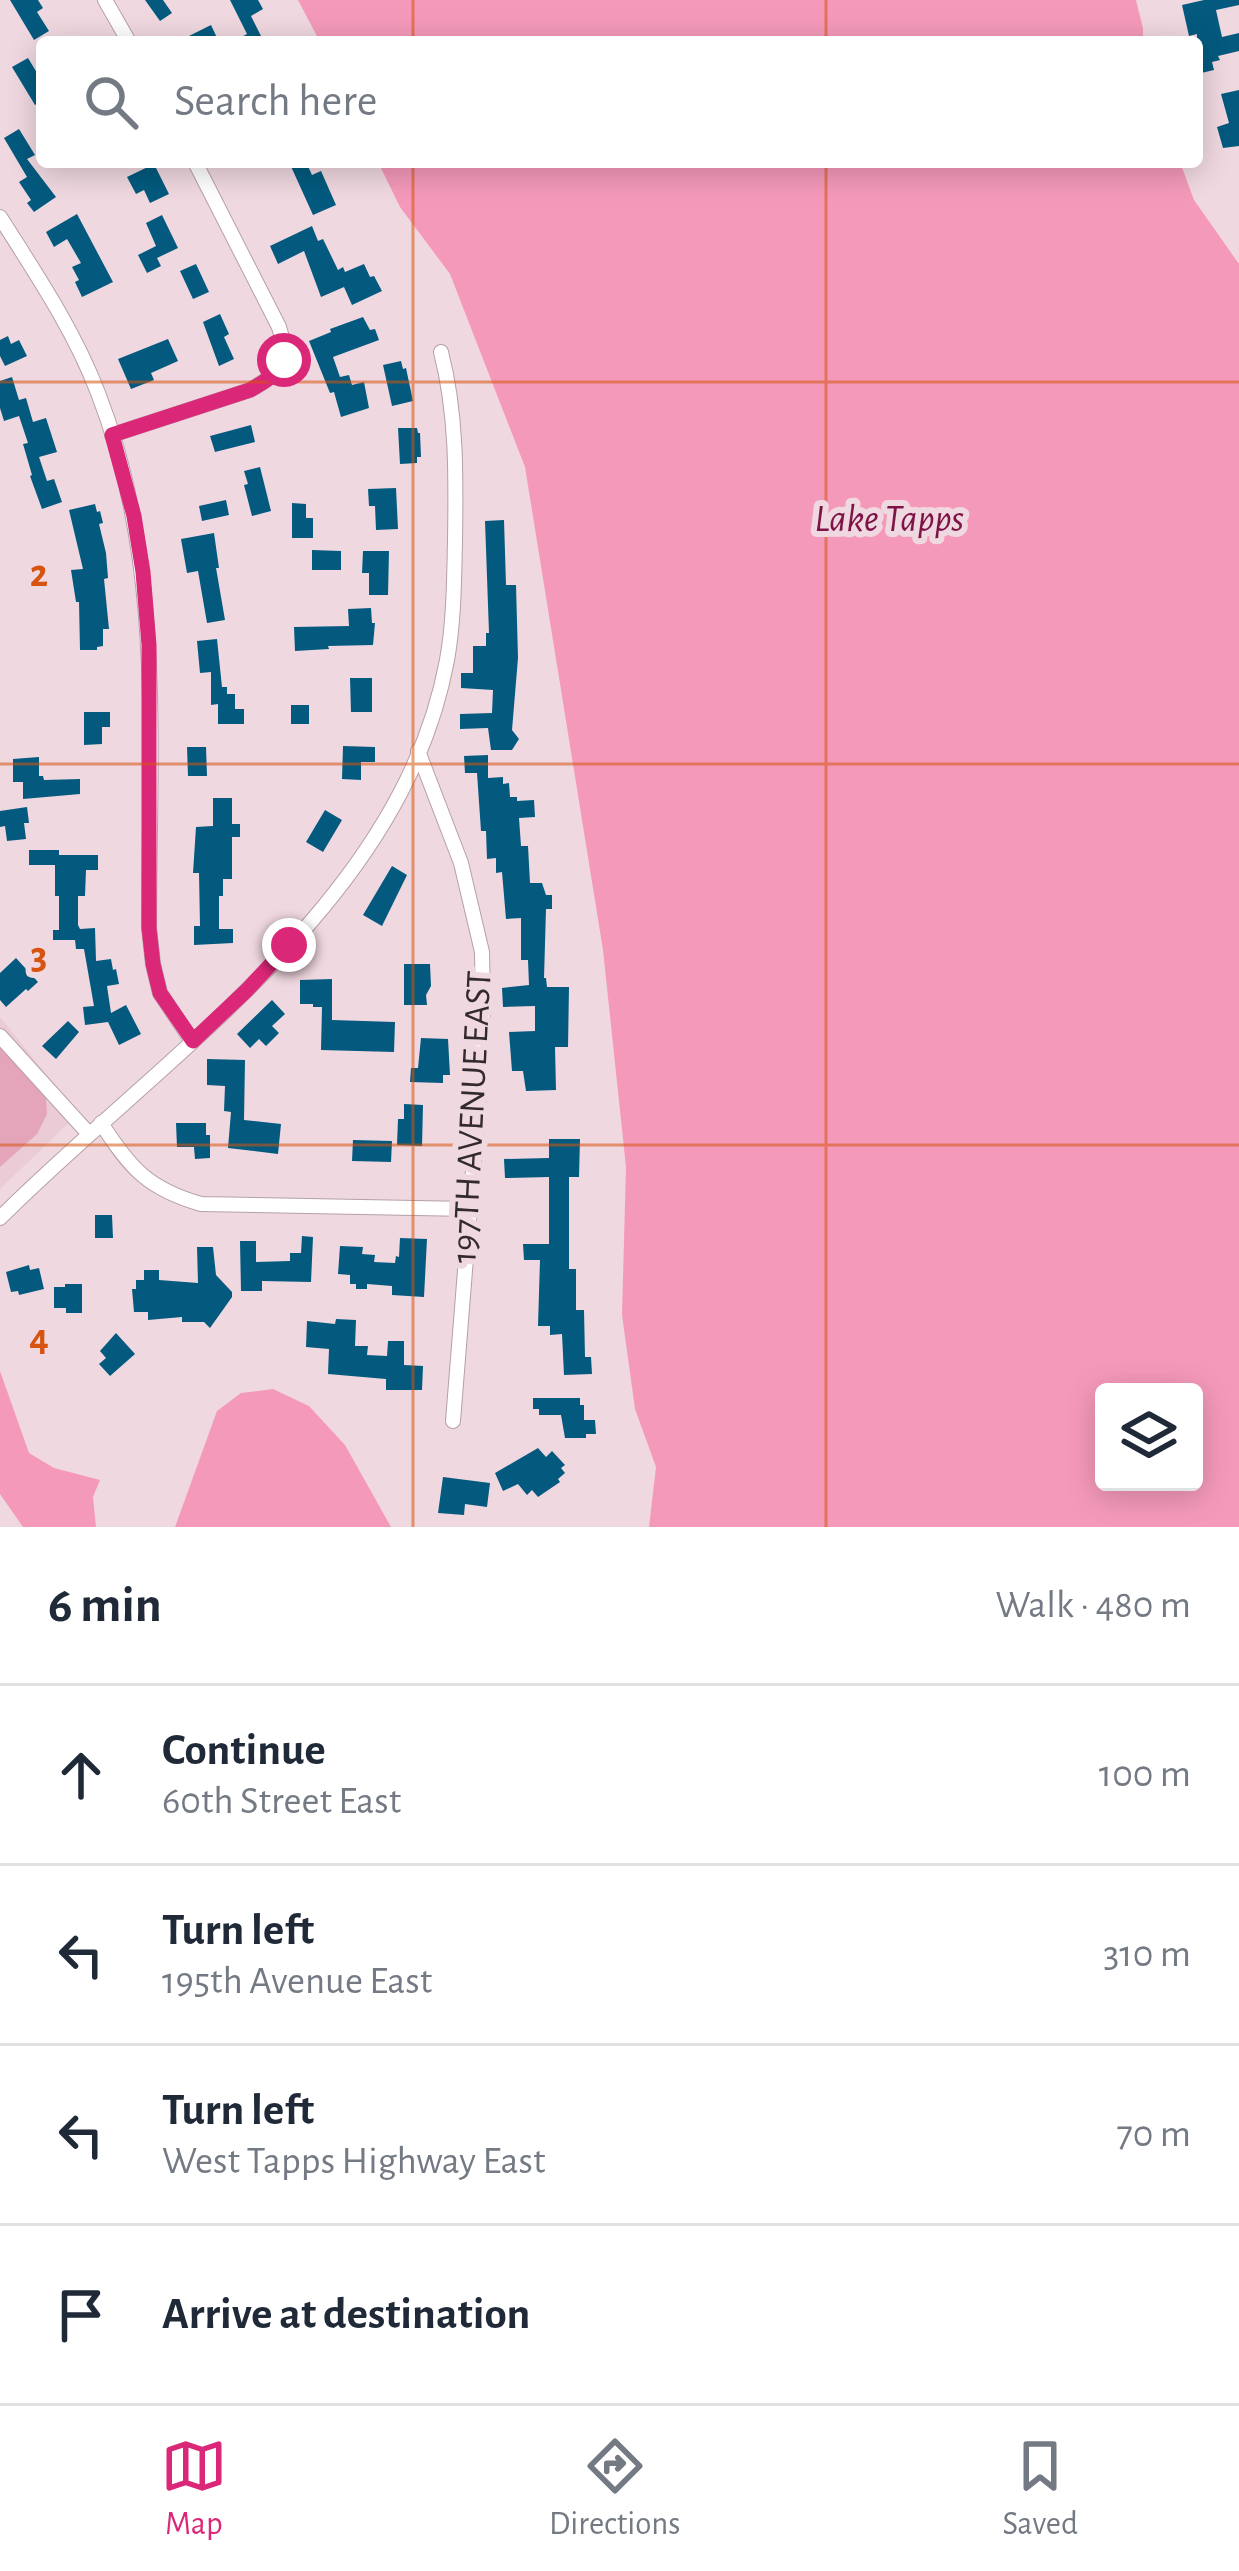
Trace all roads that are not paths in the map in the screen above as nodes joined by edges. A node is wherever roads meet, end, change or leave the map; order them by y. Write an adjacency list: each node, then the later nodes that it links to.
1 (105, 0): 2 (street)
2 (126, 36)
3 (198, 168): 6 (street)
4 (0, 217): 6 (street)
5 (441, 352): 7 (street)
6 (112, 435): 9 (street)
7 (418, 752): 9 (street); 11 (street, 197TH AVENUE EAST)
8 (0, 1036): 10 (street)
9 (193, 1041): 10 (street)
10 (95, 1128): 11 (street); 12 (street)
11 (469, 1209): 13 (street, 197TH AVENUE EAST)
12 (0, 1219)
13 (453, 1421)

